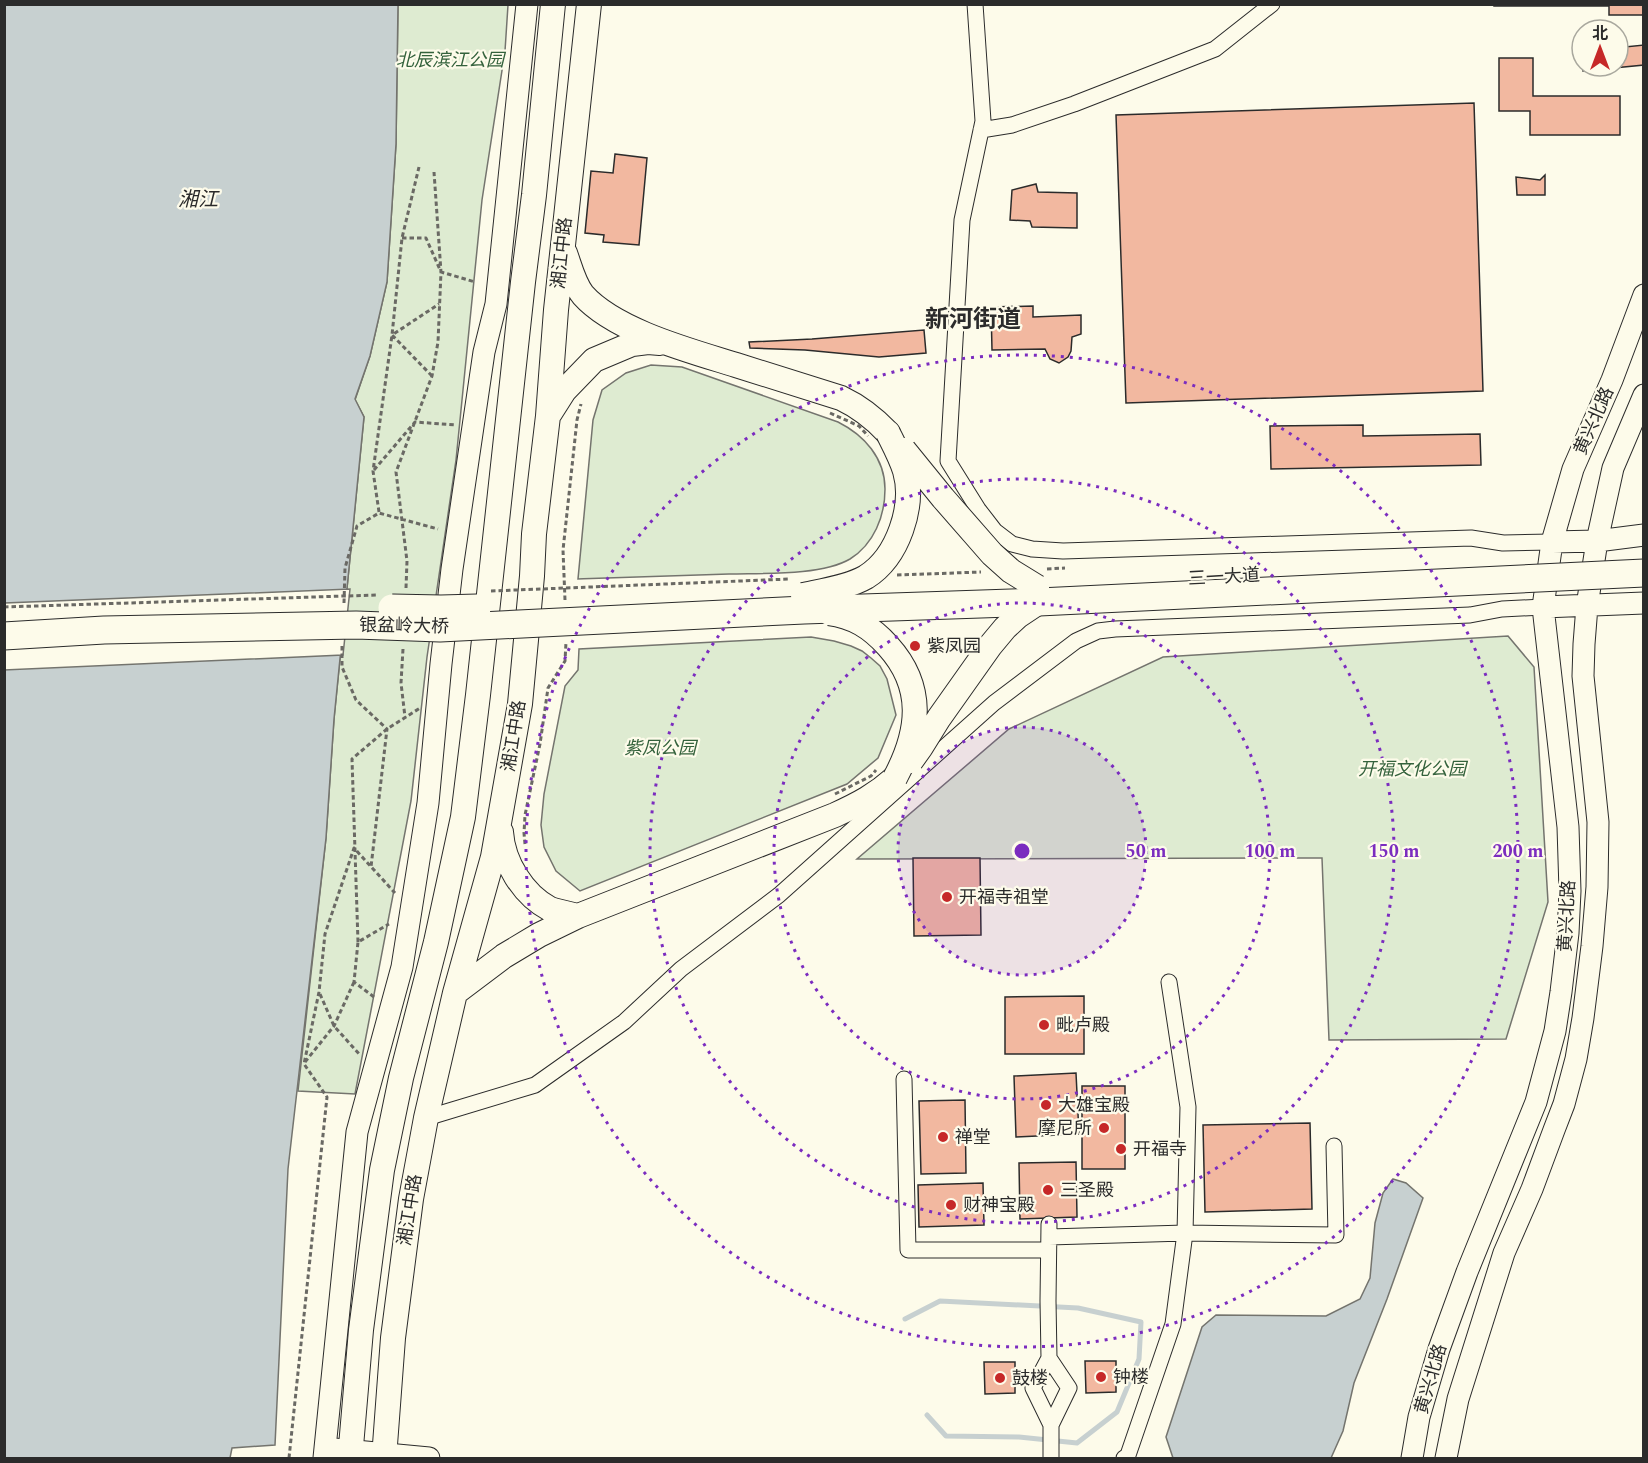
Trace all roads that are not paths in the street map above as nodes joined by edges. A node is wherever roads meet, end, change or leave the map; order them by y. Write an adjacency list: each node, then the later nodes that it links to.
1 (527, 4): 11 (main road)
2 (553, 4): 8 (main road, 湘江中路)
3 (589, 4): 7 (main road, 湘江中路)
4 (975, 4): 6 (street)
5 (1272, 4): 6 (street)
6 (981, 130): 17 (street)
7 (563, 246): 10 (main road); 13 (main road, 湘江中路)
8 (523, 282): 11 (main road); 40 (main road, 湘江中路)
9 (1644, 295): 17 (main road, 黄兴北路)
10 (669, 345): 13 (main road); 14 (main road)
11 (484, 352): 39 (main road)
12 (1644, 395): 16 (main road, 黄兴北路)
13 (548, 416): 28 (main road, 湘江中路)
14 (879, 436): 20 (main road, bridge); 21 (main road, bridge)
15 (1644, 535): 16 (main road)
16 (1597, 541): 17 (main road); 23 (main road, 黄兴北路)
17 (1552, 542): 24 (main road, 黄兴北路)
18 (1644, 554): 20 (highway, 三一大道)
19 (1644, 573): 20 (highway, 三一大道, bridge)
20 (1038, 594): 21 (highway, 三一大道, bridge); 27 (main road, bridge)
21 (802, 595): 25 (highway, 银盆岭大桥, bridge); 26 (highway, 银盆岭大桥, bridge); 27 (main road, bridge)
22 (1644, 603): 23 (main road)
23 (1587, 606): 24 (main road); 46 (main road, 黄兴北路)
24 (1543, 607): 33 (street); 45 (main road, 黄兴北路)
25 (4, 618)
26 (4, 636)
27 (886, 773): 29 (main road)
28 (501, 817): 29 (main road); 31 (main road, 湘江中路)
29 (578, 916): 31 (main road)
30 (1169, 982): 35 (street)
31 (455, 993): 33 (main road, 湘江中路)
32 (904, 1079): 36 (street)
33 (426, 1118): 41 (main road, 湘江中路)
34 (1334, 1146): 35 (street)
35 (1185, 1233): 36 (street); 44 (street)
36 (1048, 1237): 37 (street)
37 (1049, 1358): 38 (street); 38 (street)
38 (1051, 1425): 43 (street)
39 (324, 1453): 40 (main road)
40 (350, 1455): 41 (main road)
41 (384, 1456): 42 (main road)
42 (429, 1458)
43 (1051, 1458)
44 (1124, 1458)
45 (1412, 1458)
46 (1446, 1458)

